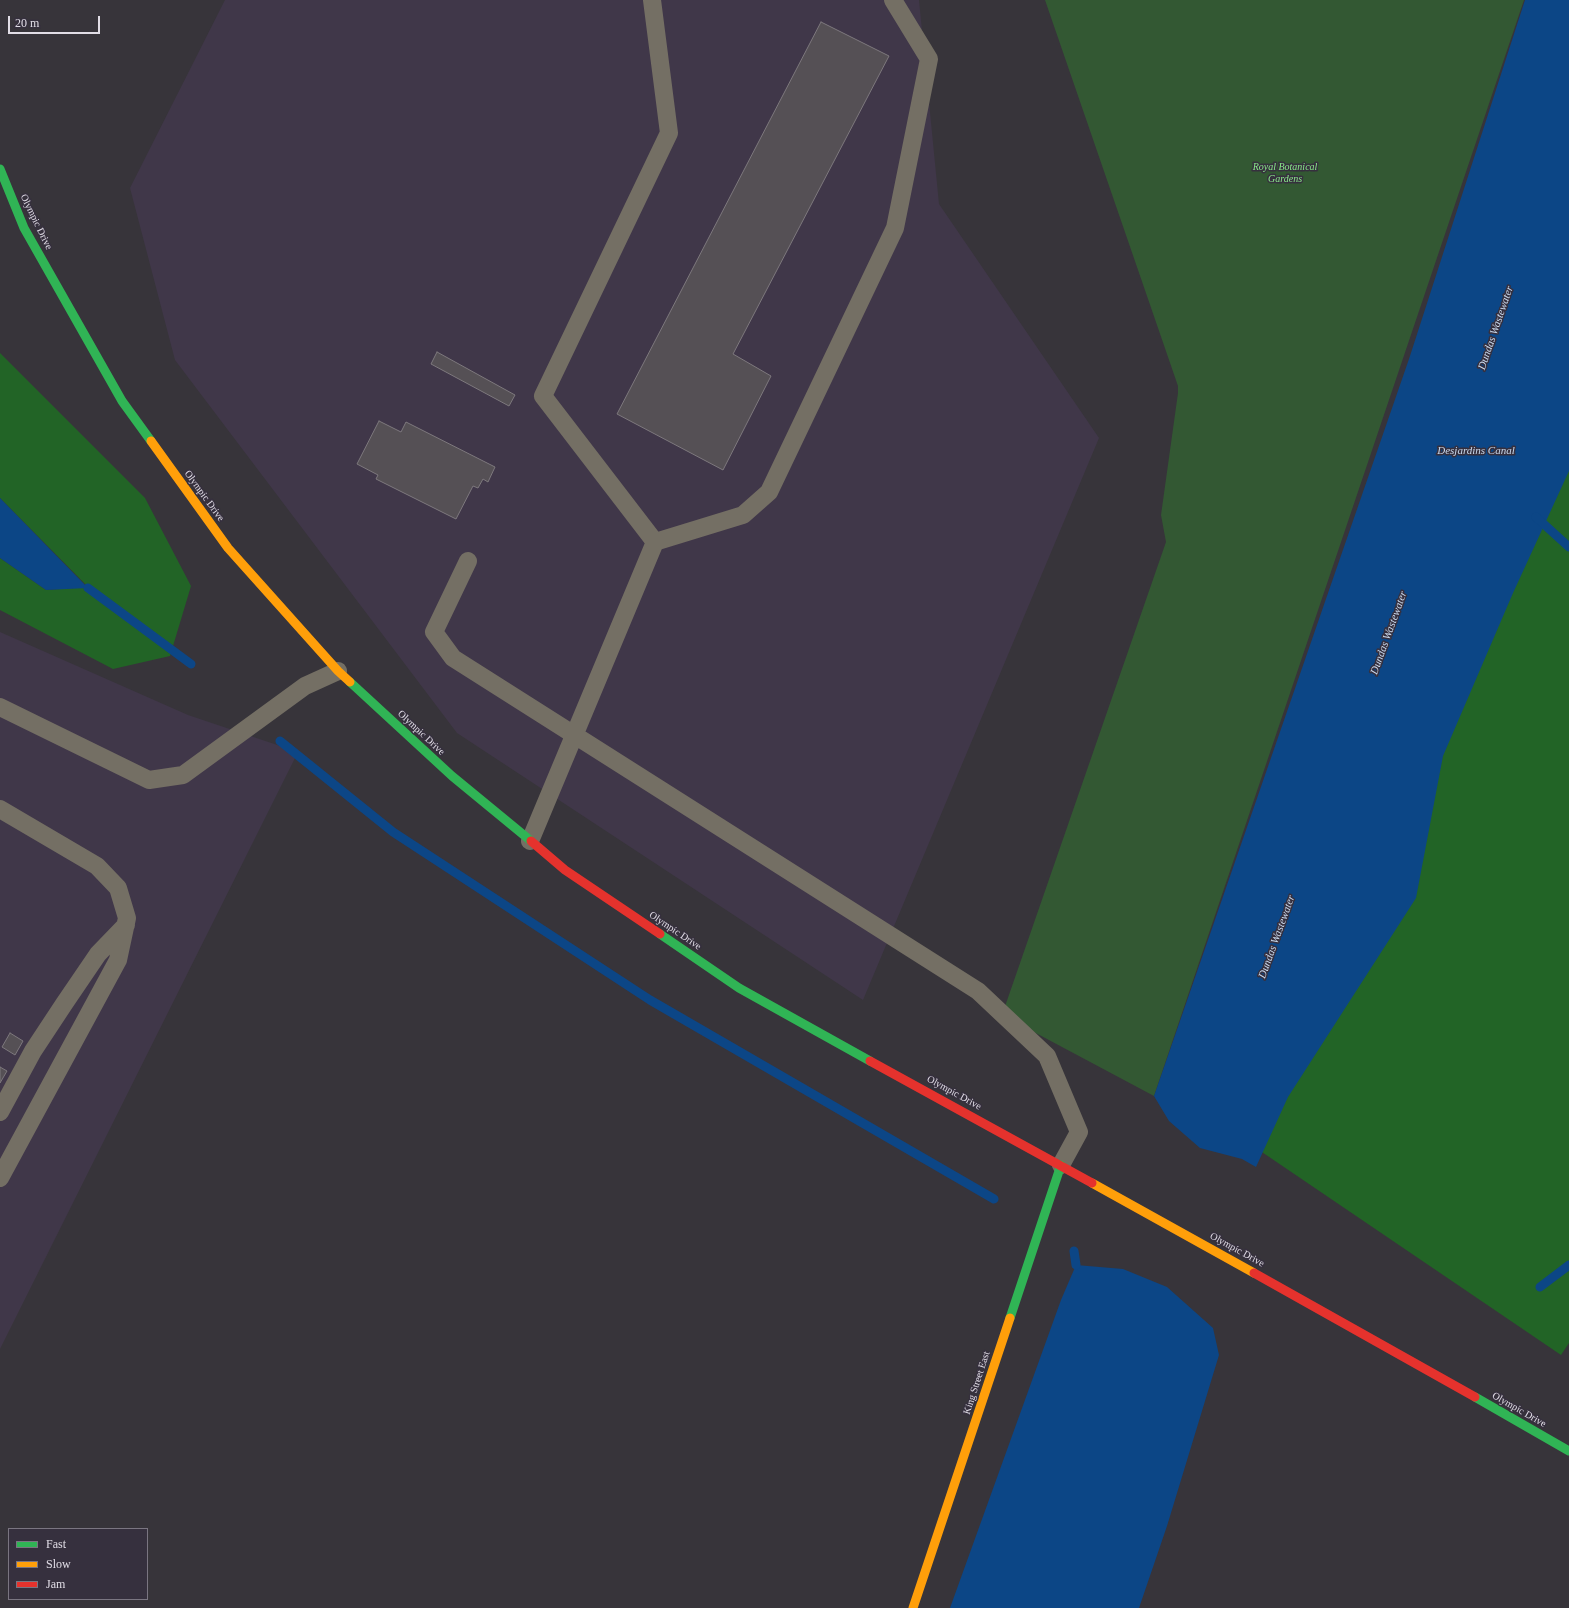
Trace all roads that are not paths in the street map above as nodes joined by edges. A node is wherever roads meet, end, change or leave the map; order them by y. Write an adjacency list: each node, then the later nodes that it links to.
1 (652, 0): 4 (lane)
2 (893, 0): 4 (lane)
3 (0, 169): 6 (main road, Olympic Drive)
4 (655, 542): 8 (lane)
5 (468, 561): 8 (lane)
6 (338, 671): 7 (lane); 10 (main road, Olympic Drive)
7 (0, 708)
8 (575, 736): 10 (lane); 13 (lane)
9 (0, 809): 11 (lane)
10 (530, 841): 13 (main road, Olympic Drive)
11 (126, 924): 12 (lane); 14 (lane)
12 (0, 1112)
13 (1061, 1165): 15 (main road, Olympic Drive); 16 (main road, King Street East)
14 (0, 1178)
15 (1569, 1451)
16 (913, 1608)

